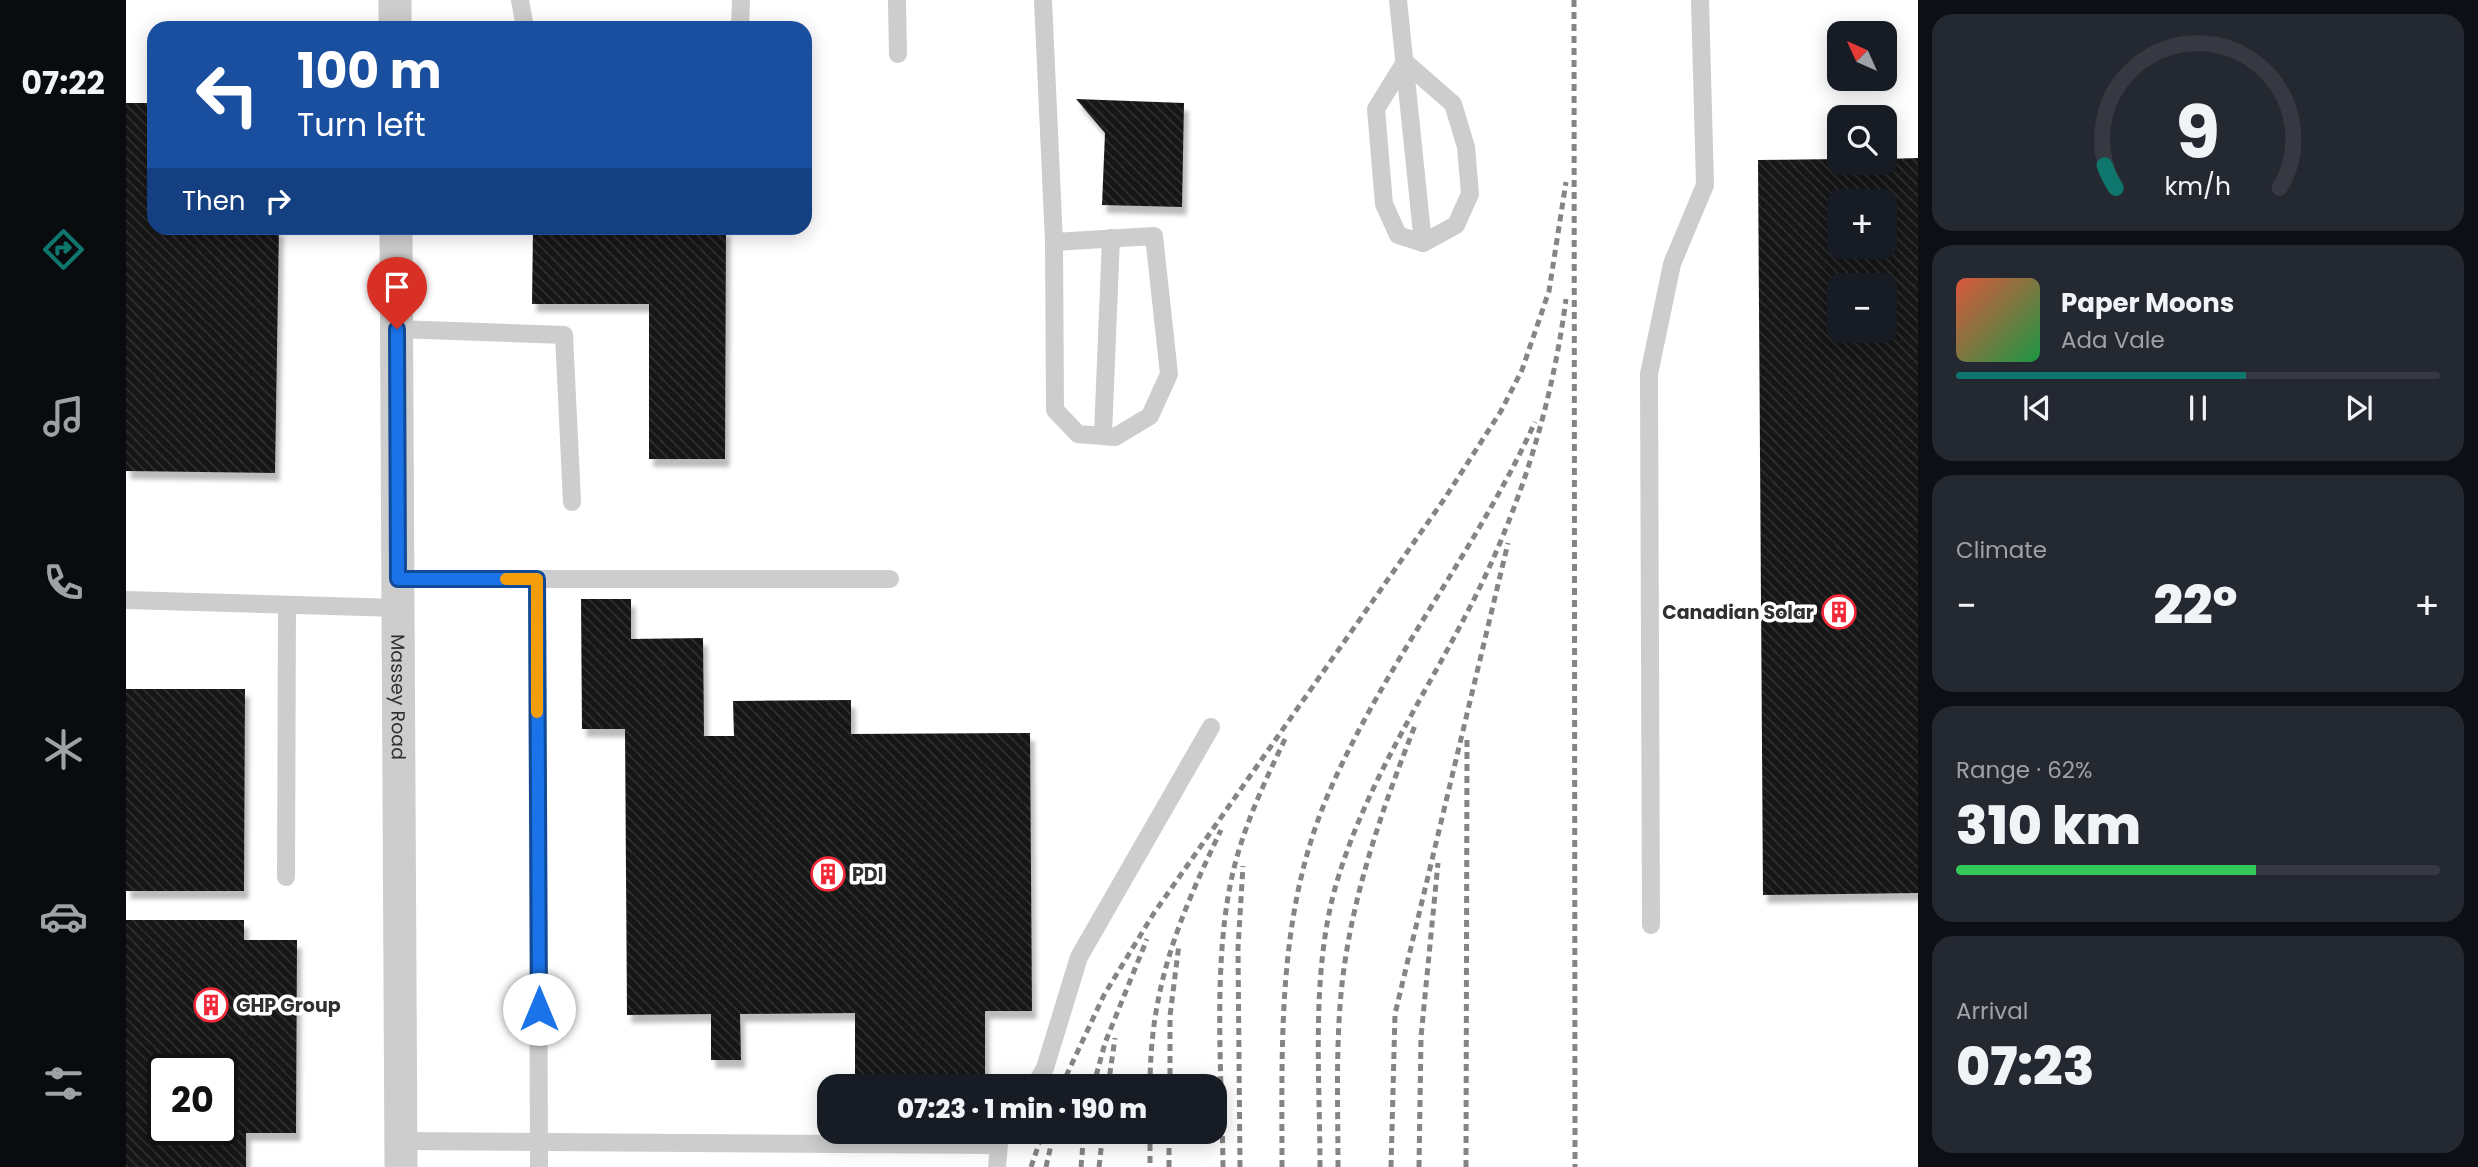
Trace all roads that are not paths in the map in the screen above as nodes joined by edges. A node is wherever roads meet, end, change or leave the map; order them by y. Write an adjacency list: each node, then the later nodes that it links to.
1 (395, 0): 8 (street)
2 (520, 0): 9 (lane)
3 (741, 0): 10 (lane)
4 (897, 0): 11 (lane)
5 (1043, 0): 15 (lane)
6 (1398, 0): 12 (lane)
7 (1700, 0): 27 (lane)
8 (395, 21)
9 (524, 21)
10 (740, 21)
11 (898, 54)
12 (1405, 62): 16 (lane); 16 (lane); 16 (lane)
13 (396, 235): 17 (street, Massey Road)
14 (1111, 238): 15 (lane); 18 (lane); 18 (lane)
15 (1054, 242): 18 (lane)
16 (1423, 243)
17 (397, 329): 19 (lane); 22 (street, Massey Road)
18 (1103, 435)
19 (572, 502)
20 (537, 579): 21 (lane); 22 (lane); 30 (lane)
21 (890, 579)
22 (398, 594): 24 (lane); 32 (street, Massey Road)
23 (126, 600): 24 (lane)
24 (287, 605): 26 (lane)
25 (1211, 727): 28 (lane)
26 (286, 877)
27 (1651, 925)
28 (1042, 1074)
29 (817, 1140): 30 (lane)
30 (539, 1141): 32 (lane); 33 (lane)
31 (1002, 1144): 34 (lane)
32 (401, 1154)
33 (539, 1167)
34 (997, 1167)

